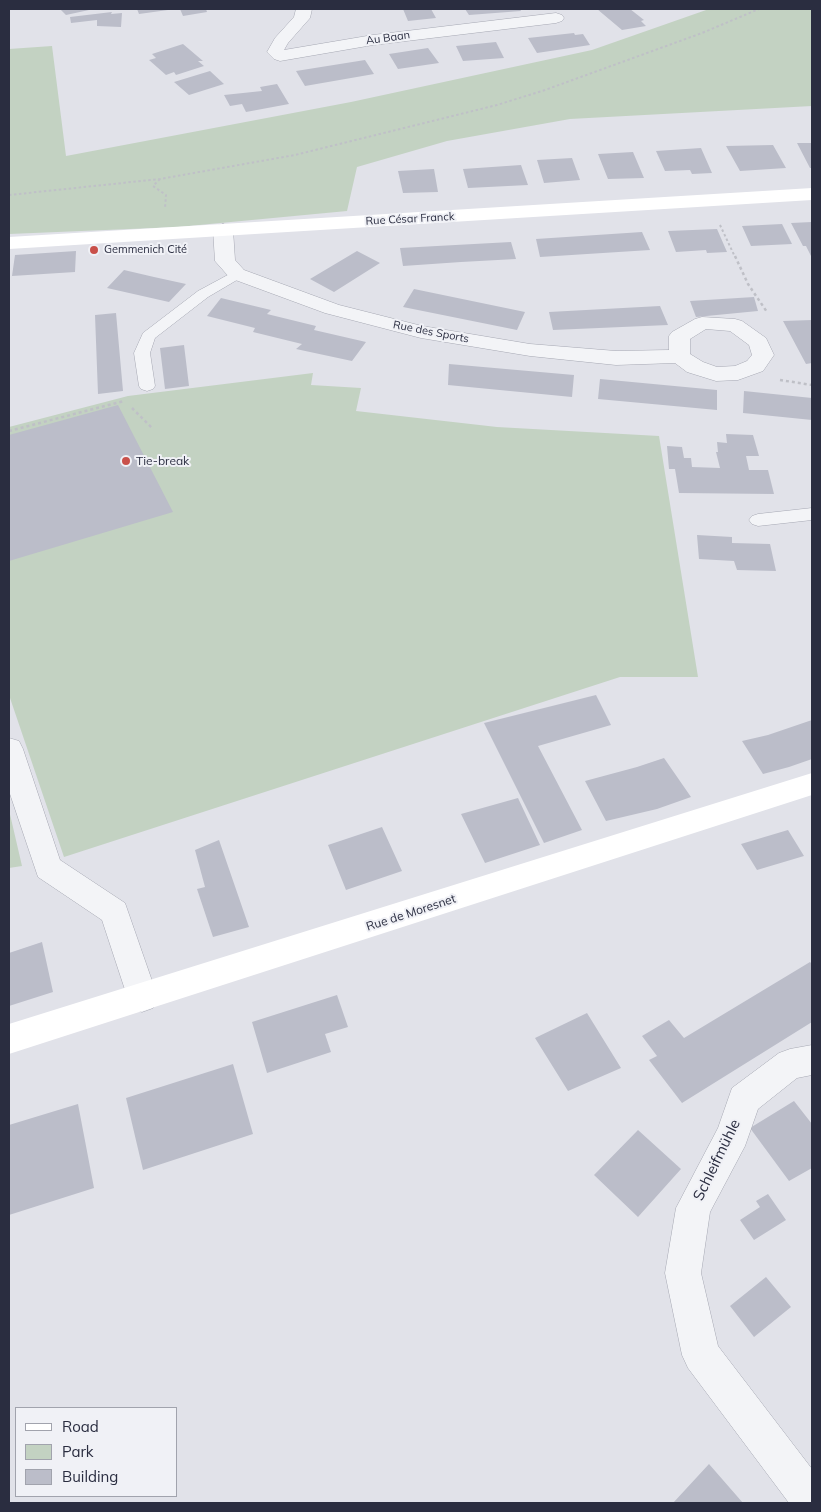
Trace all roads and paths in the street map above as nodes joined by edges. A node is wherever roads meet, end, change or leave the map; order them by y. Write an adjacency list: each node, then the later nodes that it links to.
1 (304, 9): 3 (street, Au Baan)
2 (759, 9): 4 (path)
3 (556, 18)
4 (160, 179): 6 (path); 9 (path)
5 (812, 194): 7 (main road, Rue César Franck)
6 (9, 196)
7 (708, 201): 8 (main road, Rue César Franck); 12 (path)
8 (223, 230): 9 (main road, Rue César Franck); 11 (street)
9 (154, 234): 10 (main road, Rue César Franck)
10 (9, 243)
11 (237, 274): 13 (street, Rue des Sports); 14 (lane)
12 (759, 342): 13 (street); 13 (street)
13 (680, 356)
14 (147, 386)
15 (152, 428): 16 (path)
16 (9, 431)
17 (812, 514): 18 (lane)
18 (758, 520)
19 (9, 749): 21 (street)
20 (812, 784): 21 (main road, Rue de Moresnet)
21 (142, 998): 22 (main road, Rue de Moresnet)
22 (9, 1039)
23 (812, 1060): 24 (street, Schleifmühle)
24 (812, 1501)

